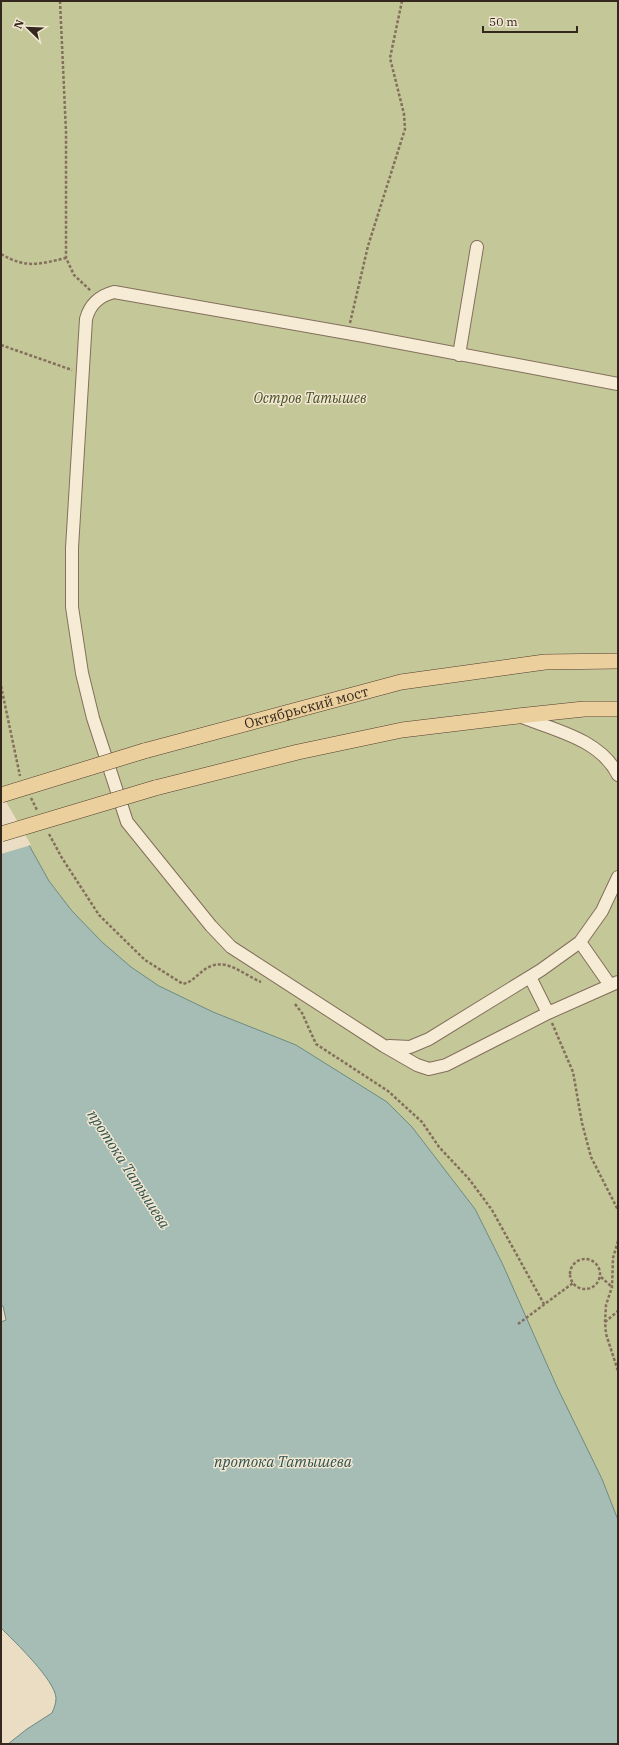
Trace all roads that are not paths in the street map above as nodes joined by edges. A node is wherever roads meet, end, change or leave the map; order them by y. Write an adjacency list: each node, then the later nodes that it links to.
1 (477, 247): 2 (lane)
2 (459, 355): 3 (lane); 15 (lane)
3 (618, 384)
4 (618, 661): 8 (main road, Октябрьский мост, bridge)
5 (618, 709): 6 (main road)
6 (518, 716): 7 (lane); 9 (main road, bridge)
7 (618, 775)
8 (1, 795)
9 (1, 834)
10 (618, 879): 11 (lane)
11 (580, 942): 12 (lane); 13 (lane)
12 (530, 977): 14 (lane); 15 (lane)
13 (614, 984): 14 (lane)
14 (548, 1013): 15 (lane)
15 (384, 1046)

